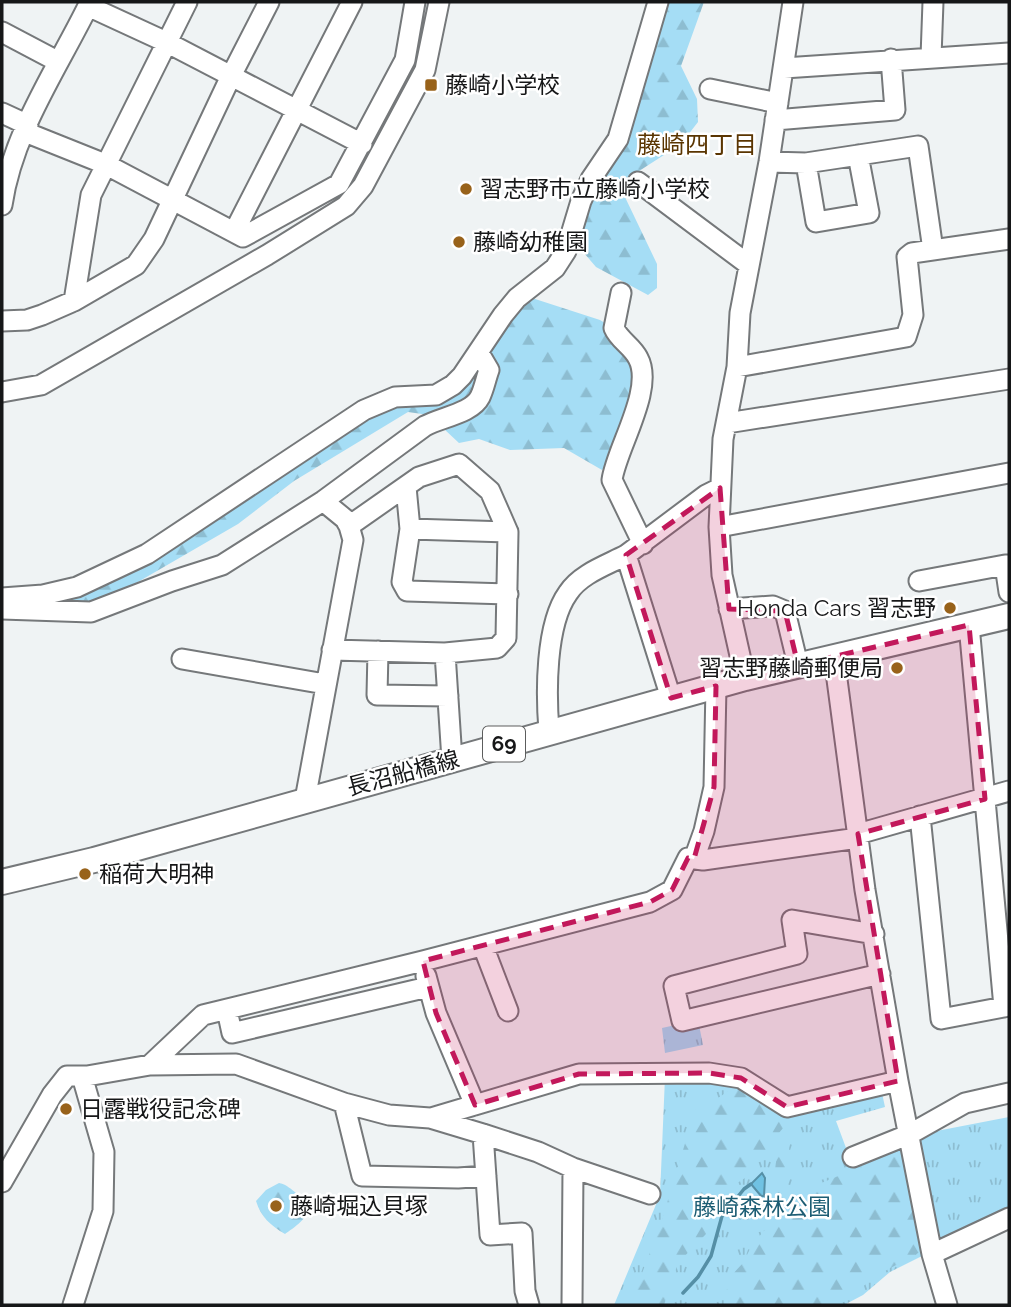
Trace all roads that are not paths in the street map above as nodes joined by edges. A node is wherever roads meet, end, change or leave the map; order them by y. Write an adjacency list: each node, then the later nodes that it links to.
1 (187, 2): 11 (street)
2 (269, 2): 17 (street)
3 (352, 2): 19 (street)
4 (415, 2): 23 (street)
5 (439, 2): 41 (street)
6 (658, 2): 38 (street)
7 (793, 2): 16 (street)
8 (933, 2): 13 (street)
9 (89, 4): 11 (street); 15 (street)
10 (2, 32): 15 (street)
11 (166, 42): 17 (street); 27 (street)
12 (1009, 53): 13 (street)
13 (931, 57): 14 (street)
14 (891, 59): 16 (street); 20 (street)
15 (57, 61): 22 (street)
16 (784, 68): 20 (street)
17 (231, 76): 19 (street); 30 (street)
18 (710, 89): 20 (street)
19 (298, 109): 23 (street); 31 (street)
20 (777, 111): 25 (street)
21 (2, 113): 22 (street)
22 (26, 128): 27 (street); 29 (street)
23 (362, 144): 31 (street)
24 (858, 155): 26 (street); 26 (street); 33 (street)
25 (769, 162): 26 (street); 34 (street)
26 (806, 163)
27 (105, 164): 30 (street); 36 (street)
28 (638, 182): 34 (street)
29 (2, 196)
30 (173, 199): 31 (street); 36 (street)
31 (234, 232)
32 (1009, 239): 33 (street)
33 (933, 250): 39 (street)
34 (749, 265): 39 (street)
35 (621, 293): 51 (street)
36 (74, 301): 37 (street)
37 (2, 321)
38 (479, 353): 46 (street); 56 (street)
39 (737, 367): 42 (street)
40 (1009, 379): 42 (street)
41 (2, 392)
42 (727, 423): 45 (street)
43 (1009, 473): 48 (street)
44 (406, 487): 47 (street); 49 (street); 50 (street)
45 (720, 488): 48 (street); 51 (street)
46 (323, 501): 47 (street); 57 (street)
47 (349, 526): 61 (street)
48 (719, 527): 58 (street)
49 (410, 529): 50 (street); 55 (street)
50 (509, 532): 55 (street)
51 (635, 550): 71 (street); 72 (street)
52 (1007, 565): 53 (street); 54 (street)
53 (919, 581)
54 (1009, 592)
55 (508, 594): 63 (street)
56 (2, 598)
57 (2, 609)
58 (729, 609): 66 (street); 67 (street)
59 (1009, 617): 60 (main road, 長沼船橋線 / 69)
60 (969, 625): 64 (main road, 長沼船橋線 / 69); 75 (street)
61 (332, 650): 62 (street); 68 (street)
62 (378, 652): 63 (street); 70 (street)
63 (445, 653): 70 (street)
64 (834, 657): 66 (main road, 長沼船橋線 / 69); 78 (street)
65 (182, 659): 68 (street)
66 (798, 665): 67 (main road, 長沼船橋線 / 69)
67 (745, 678): 69 (main road, 長沼船橋線 / 69)
68 (325, 684): 76 (street)
69 (716, 686): 71 (main road, 長沼船橋線 / 69); 79 (street)
70 (448, 696): 73 (street)
71 (671, 698): 72 (main road, 長沼船橋線 / 69)
72 (549, 731): 73 (main road, 長沼船橋線 / 69)
73 (452, 760): 76 (main road, 長沼船橋線 / 69)
74 (1009, 791): 75 (street)
75 (985, 799): 77 (street); 81 (street)
76 (305, 800): 80 (main road, 長沼船橋線 / 69)
77 (920, 816): 78 (street); 87 (street)
78 (858, 836): 79 (street); 82 (street)
79 (694, 859): 83 (street)
80 (2, 882)
81 (1002, 912): 87 (street)
82 (874, 934): 85 (street); 85 (street)
83 (483, 946): 84 (street); 89 (street)
84 (423, 961): 86 (street); 88 (street)
85 (880, 974): 92 (street)
86 (428, 987): 88 (street); 95 (street)
87 (1007, 1006)
88 (227, 1010): 90 (street)
89 (508, 1011)
90 (150, 1065): 91 (street); 94 (street)
91 (82, 1076): 102 (street); 106 (street)
92 (898, 1081): 95 (street); 98 (street)
93 (1009, 1093): 98 (street)
94 (344, 1103): 96 (street); 101 (street)
95 (475, 1105): 96 (street)
96 (430, 1118): 97 (street)
97 (483, 1134): 100 (street); 101 (street)
98 (910, 1134): 99 (street); 105 (street)
99 (853, 1157)
100 (573, 1168): 103 (street); 108 (street)
101 (486, 1176): 107 (street)
102 (2, 1182)
103 (650, 1194)
104 (1009, 1218): 105 (street)
105 (932, 1254): 109 (street)
106 (73, 1305)
107 (529, 1305)
108 (572, 1305)
109 (947, 1305)

